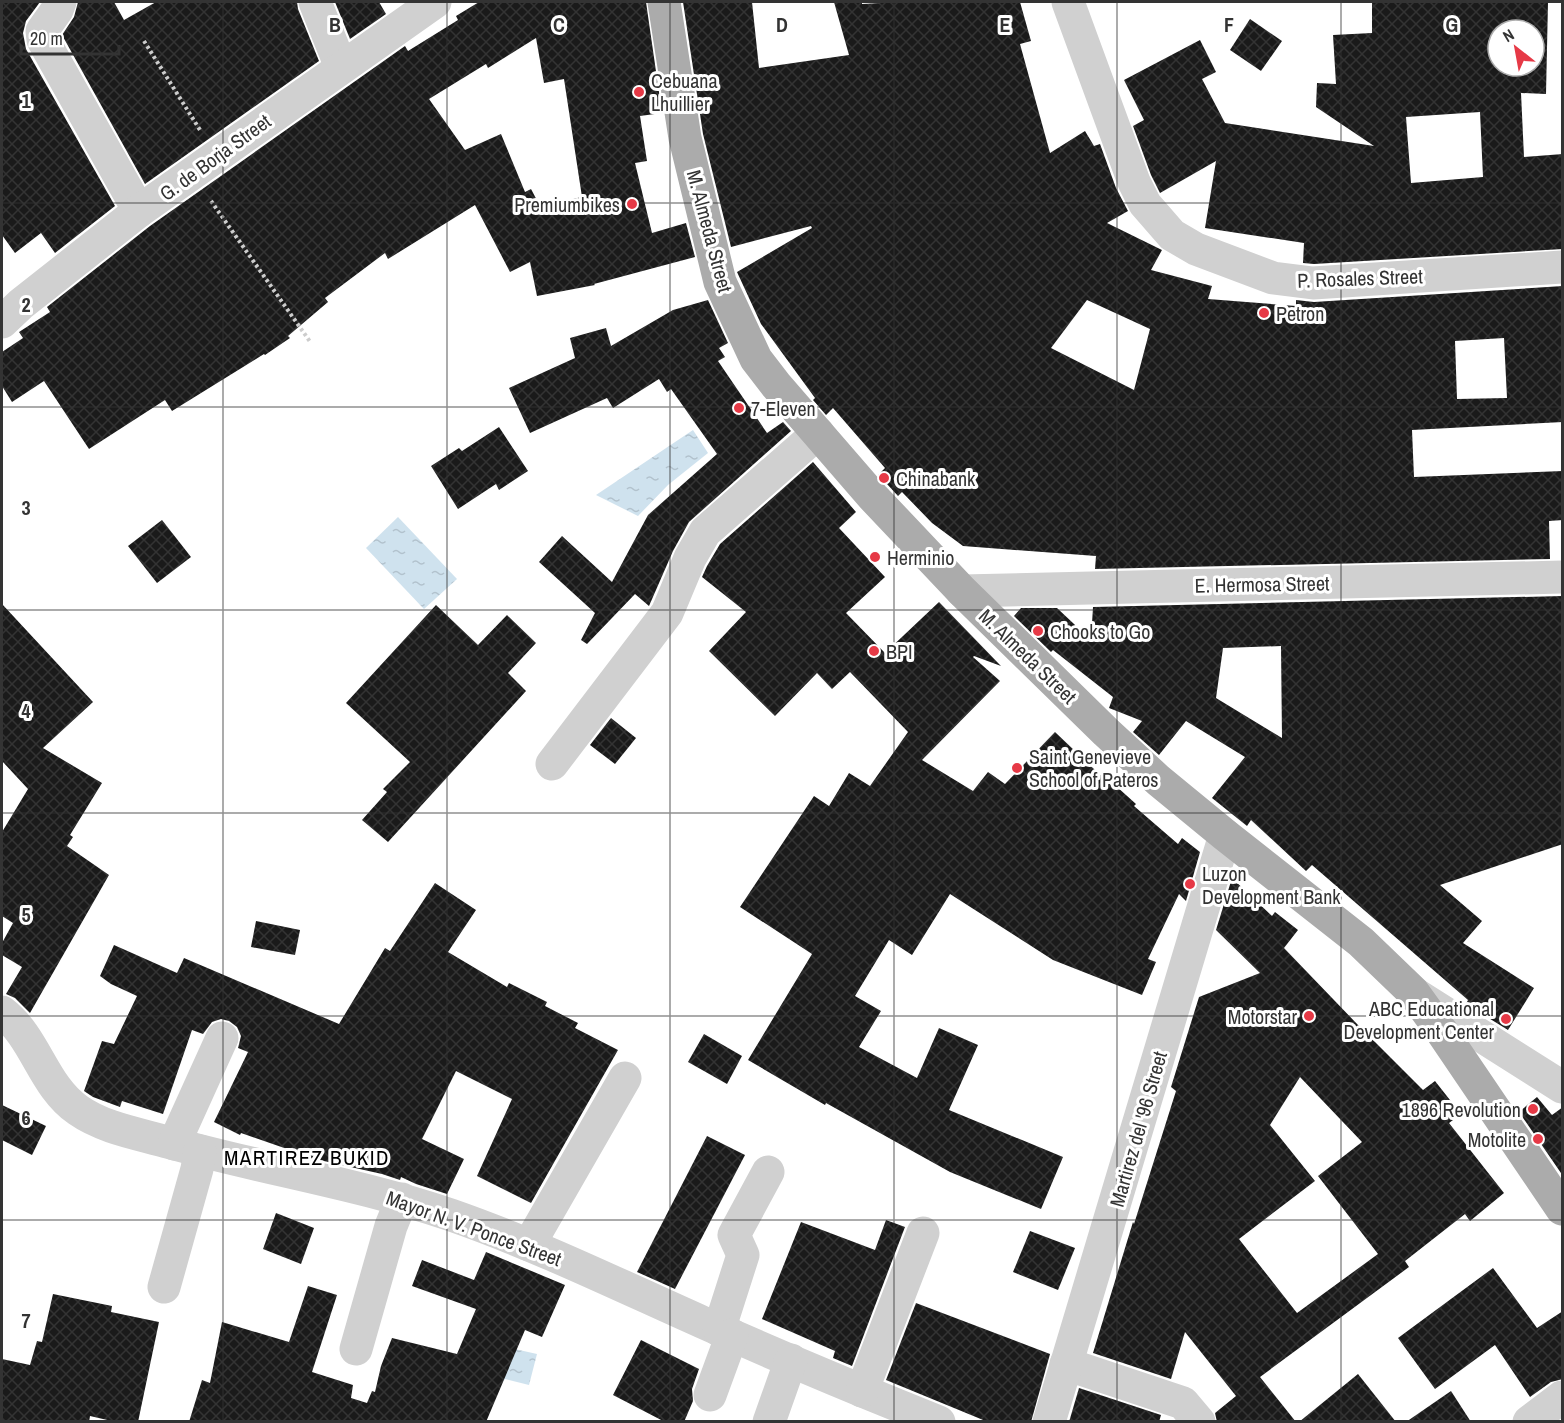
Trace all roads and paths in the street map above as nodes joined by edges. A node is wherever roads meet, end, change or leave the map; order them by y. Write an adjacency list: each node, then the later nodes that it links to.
1 (60, 2): 9 (street)
2 (315, 2): 7 (street)
3 (435, 2): 7 (street, G. de Borja Street)
4 (664, 2): 13 (main road, M. Almeda Street)
5 (1068, 2): 10 (street, P. Rosales Street)
6 (144, 41): 8 (path)
7 (341, 67): 8 (street, G. de Borja Street)
8 (204, 164): 9 (street, G. de Borja Street); 12 (path)
9 (139, 211): 11 (street, G. de Borja Street)
10 (1563, 267)
11 (2, 322)
12 (311, 343)
13 (818, 433): 15 (main road, M. Almeda Street); 16 (street)
14 (1563, 577): 15 (street, E. Hermosa Street)
15 (962, 591): 17 (main road, M. Almeda Street)
16 (552, 764)
17 (1224, 835): 18 (main road, M. Almeda Street); 33 (street, Martirez del '96 Street)
18 (1413, 992): 22 (street); 26 (main road, M. Almeda Street)
19 (2, 1012): 23 (street, Mayor N. V. Ponce Street)
20 (222, 1038): 23 (street)
21 (625, 1078): 28 (street)
22 (1563, 1087)
23 (187, 1147): 25 (street, Mayor N. V. Ponce Street); 29 (street)
24 (768, 1172): 30 (street)
25 (402, 1199): 28 (street, Mayor N. V. Ponce Street); 31 (street)
26 (1563, 1209)
27 (923, 1233): 34 (street)
28 (529, 1245): 30 (street, Mayor N. V. Ponce Street)
29 (164, 1287)
30 (725, 1333): 32 (street, Mayor N. V. Ponce Street); 35 (street)
31 (356, 1349)
32 (791, 1360): 34 (street, Mayor N. V. Ponce Street); 38 (street)
33 (1065, 1364): 37 (street); 40 (street, Martirez del '96 Street)
34 (862, 1391): 39 (street, Mayor N. V. Ponce Street)
35 (710, 1395)
36 (1563, 1397): 41 (street)
37 (1187, 1416)
38 (769, 1422)
39 (939, 1422)
40 (1049, 1422)
41 (1529, 1422)

